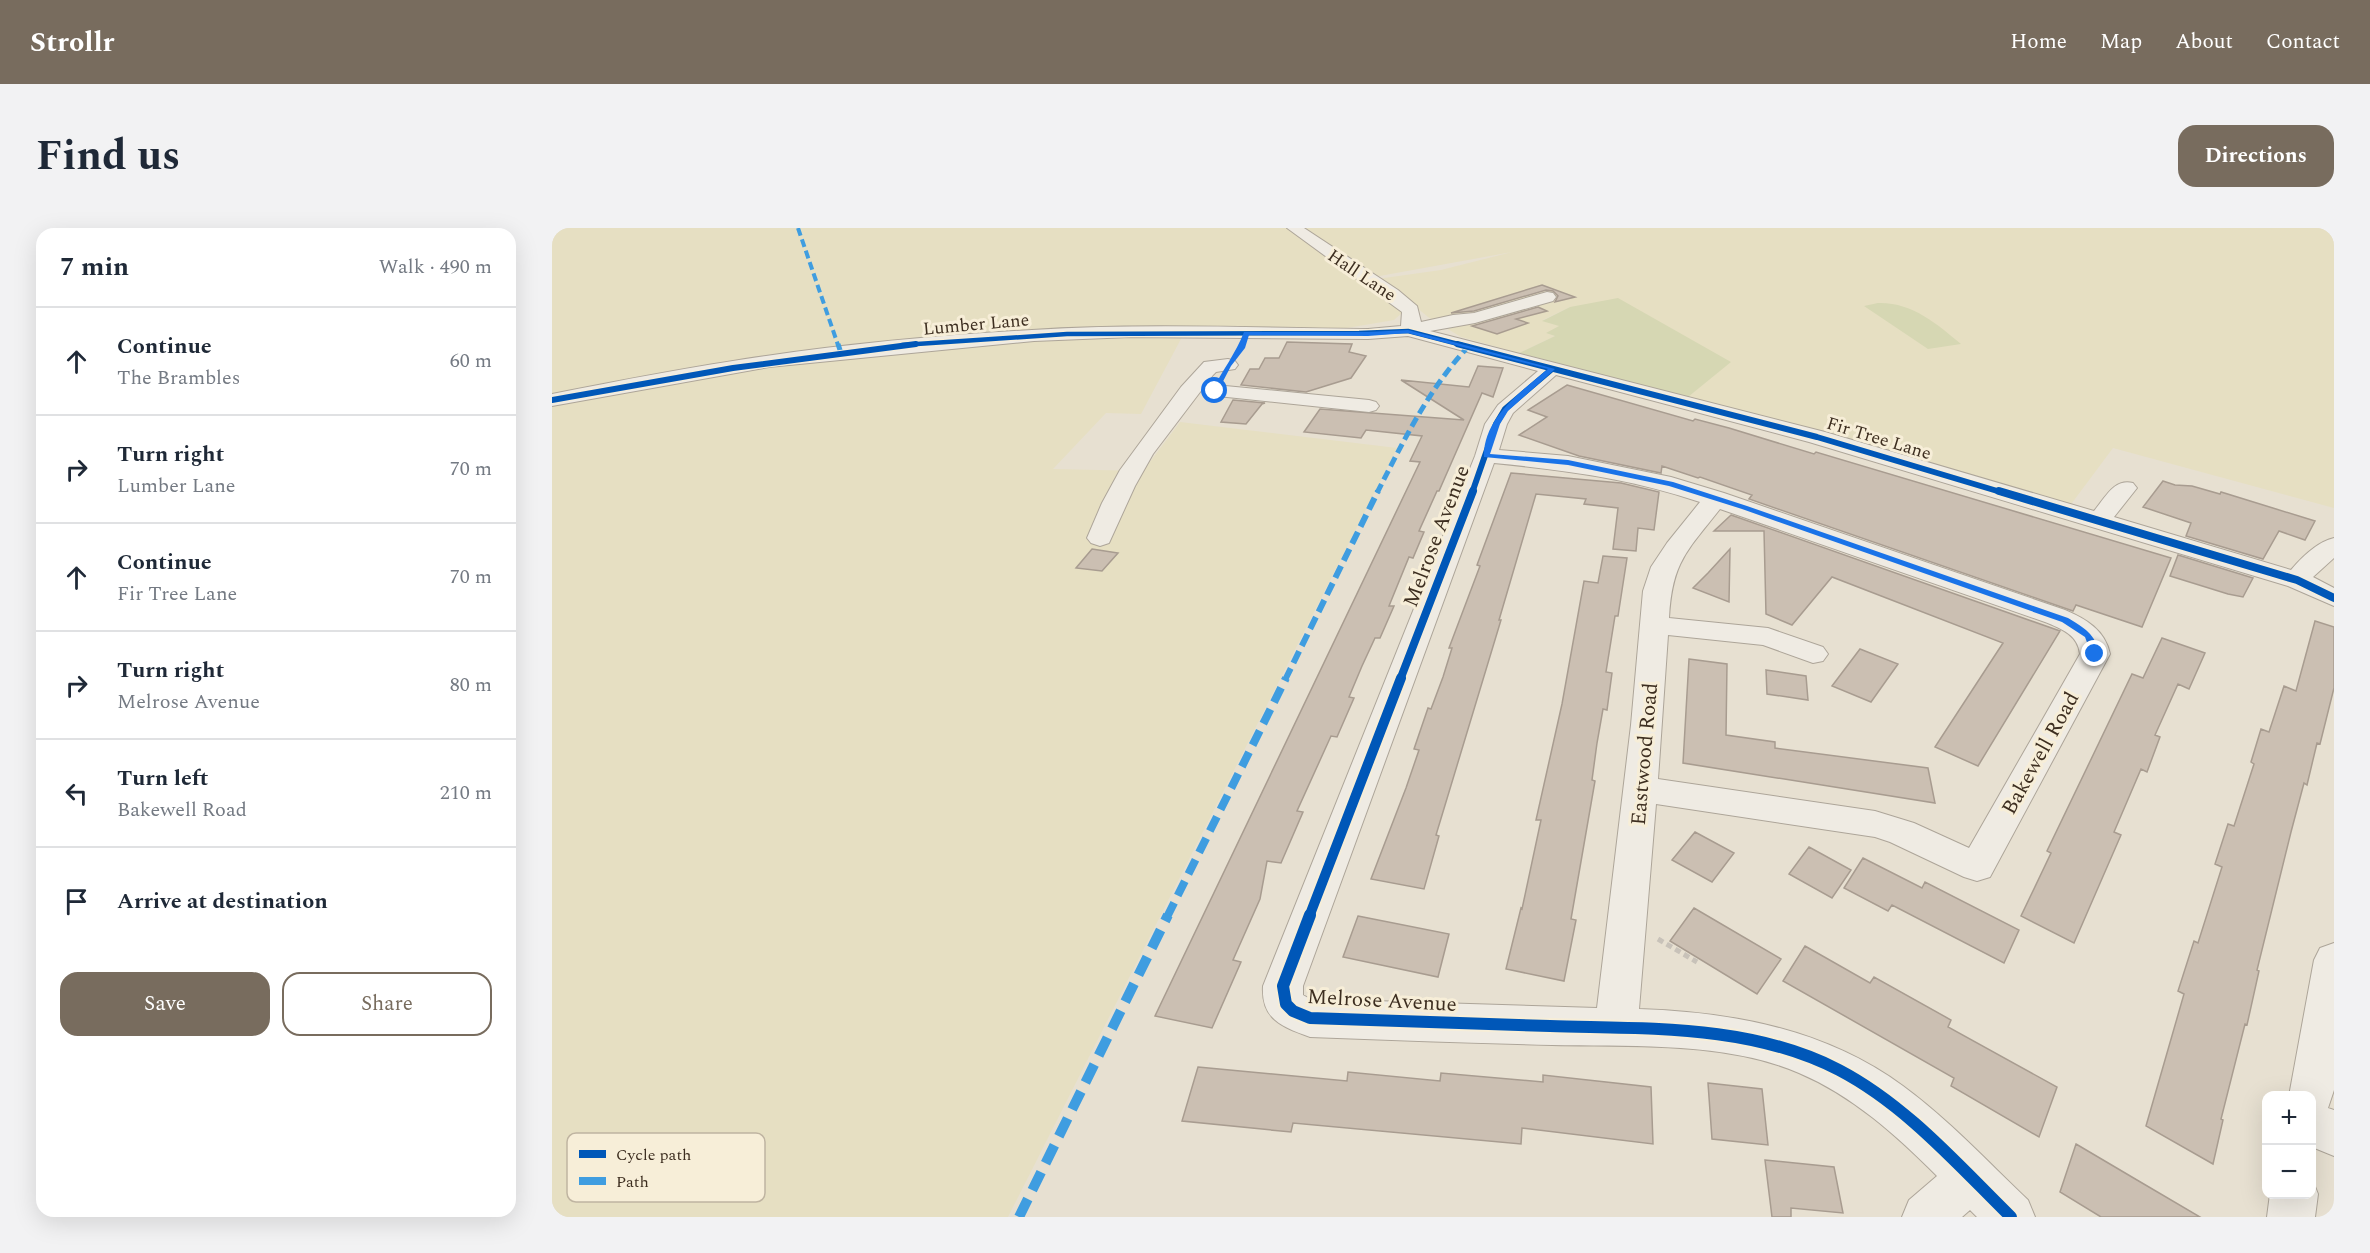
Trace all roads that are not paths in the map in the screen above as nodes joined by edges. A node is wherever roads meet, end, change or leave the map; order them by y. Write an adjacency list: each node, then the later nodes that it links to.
1 (1294, 228): 3 (street, Hall Lane)
2 (1546, 297): 3 (street)
3 (1408, 331): 4 (street, Lumber Lane); 6 (street, Fir Tree Lane)
4 (1246, 333): 5 (street); 7 (street, Lumber Lane)
5 (1228, 365): 8 (street); 13 (street)
6 (1552, 369): 9 (street, Melrose Avenue); 11 (street, Fir Tree Lane)
7 (552, 400)
8 (1369, 406)
9 (1486, 456): 10 (street, Bakewell Road); 21 (street, Melrose Avenue)
10 (1716, 498): 17 (street, Eastwood Road); 19 (street, Bakewell Road)
11 (2112, 505): 12 (street); 15 (street, Fir Tree Lane)
12 (2214, 537)
13 (1101, 538)
14 (2334, 546): 15 (street)
15 (2297, 580): 16 (street, Fir Tree Lane)
16 (2334, 597)
17 (1656, 625): 18 (street); 19 (street, Eastwood Road)
18 (1813, 654)
19 (1641, 789): 21 (street, Eastwood Road)
20 (2334, 960): 22 (street)
21 (1616, 1028): 25 (street, Melrose Avenue)
22 (2312, 1091)
23 (2316, 1126): 24 (street)
24 (2334, 1134)
25 (1971, 1178): 27 (street); 28 (street, Melrose Avenue)
26 (2293, 1199): 29 (street)
27 (1926, 1217)
28 (2011, 1217)
29 (2291, 1217)

